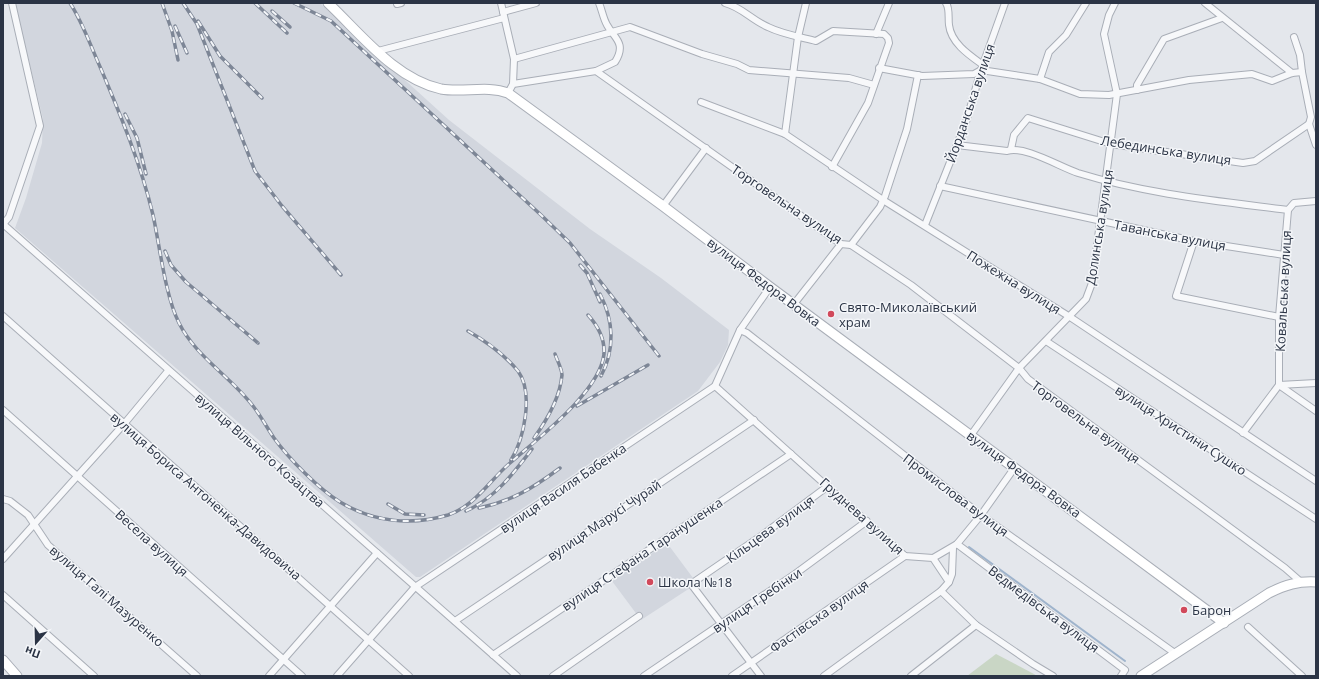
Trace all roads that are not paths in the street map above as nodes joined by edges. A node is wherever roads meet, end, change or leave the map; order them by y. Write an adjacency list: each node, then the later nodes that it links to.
1 (12, 3): 53 (street)
2 (328, 3): 21 (street)
3 (501, 3): 15 (street)
4 (536, 3): 15 (street)
5 (599, 3): 17 (street)
6 (725, 3): 14 (street)
7 (806, 3): 20 (street)
8 (889, 3): 18 (street)
9 (946, 3): 24 (street)
10 (1005, 3): 24 (street, Йорданська вулиця)
11 (1086, 3): 30 (street)
12 (1115, 3): 35 (street, Долинська вулиця)
13 (1205, 3): 16 (street)
14 (739, 5): 20 (street)
15 (504, 15): 21 (street); 22 (street)
16 (1222, 18): 26 (street); 33 (street)
17 (613, 31): 22 (street); 25 (street); 28 (street)
18 (876, 34): 20 (street); 23 (street)
19 (1294, 36): 27 (street)
20 (798, 37): 28 (street)
21 (378, 51): 34 (street, вулиця Федора Вовка)
22 (514, 59): 31 (street)
23 (879, 68): 29 (street); 32 (street)
24 (982, 68): 29 (street); 30 (street); 41 (street, Йорданська вулиця)
25 (596, 71): 31 (street); 43 (street, Торговельна вулиця)
26 (1292, 72): 27 (street); 33 (street)
27 (1302, 72): 37 (street)
28 (793, 74): 32 (street); 39 (street)
29 (918, 75): 48 (street)
30 (1040, 79): 35 (street)
31 (513, 84): 34 (street)
32 (874, 85): 45 (street)
33 (1137, 90): 35 (street)
34 (508, 93): 50 (street, вулиця Федора Вовка)
35 (1117, 94): 40 (street, Долинська вулиця)
36 (701, 102): 39 (street, Пожежна вулиця)
37 (1313, 108): 38 (street)
38 (1309, 124): 40 (street, Лебединська вулиця); 42 (street)
39 (785, 134): 45 (street, Пожежна вулиця)
40 (1111, 144): 44 (street, Лебединська вулиця); 46 (street, Долинська вулиця)
41 (957, 145): 44 (street); 47 (street, Йорданська вулиця)
42 (1316, 145)
43 (706, 148): 50 (street); 56 (street, Торговельна вулиця)
44 (1011, 149): 46 (street)
45 (832, 167): 48 (street, Пожежна вулиця)
46 (1106, 182): 51 (street); 52 (street, Долинська вулиця)
47 (940, 186): 52 (street, Таванська вулиця); 54 (street, Йорданська вулиця)
48 (883, 200): 54 (street, Пожежна вулиця); 57 (street)
49 (1316, 202): 51 (street)
50 (663, 206): 59 (street, вулиця Федора Вовка)
51 (1288, 210): 58 (street, Ковальська вулиця)
52 (1101, 221): 55 (street, Таванська вулиця); 62 (street, Долинська вулиця)
53 (4, 224): 67 (street, вулиця Вільного Козацтва)
54 (925, 225): 62 (street, Пожежна вулиця)
55 (1194, 241): 58 (street, Таванська вулиця); 63 (street)
56 (841, 244): 57 (street, Торговельна вулиця); 60 (street)
57 (852, 245): 66 (street, Торговельна вулиця)
58 (1284, 255): 63 (street, Ковальська вулиця)
59 (770, 287): 60 (street, вулиця Федора Вовка); 64 (street)
60 (794, 304): 76 (street, вулиця Федора Вовка)
61 (3, 316): 74 (street, вулиця Бориса Антоненка-Давидовича)
62 (1070, 317): 65 (street, Долинська вулиця); 75 (street, Пожежна вулиця)
63 (1279, 317): 69 (street, Ковальська вулиця)
64 (740, 330): 70 (street); 83 (street, Промислова вулиця)
65 (1046, 341): 66 (street, Долинська вулиця); 84 (street, вулиця Христини Сушко)
66 (1019, 368): 76 (street, Долинська вулиця); 93 (street, Торговельна вулиця)
67 (168, 371): 74 (street); 88 (street, вулиця Вільного Козацтва)
68 (1316, 383): 69 (street)
69 (1279, 384): 72 (street); 75 (street)
70 (715, 386): 73 (street, Груднева вулиця); 95 (street, вулиця Василя Бабенка)
71 (3, 410): 79 (street, Весела вулиця)
72 (1316, 411)
73 (754, 420): 77 (street, Груднева вулиця); 100 (street, вулиця Марусі Чурай)
74 (124, 424): 79 (street); 98 (street, вулиця Бориса Антоненка-Давидовича)
75 (1244, 433): 80 (street, Пожежна вулиця)
76 (971, 435): 78 (street, вулиця Федора Вовка)
77 (792, 454): 81 (street, Груднева вулиця); 107 (street, вулиця Стефана Таранушенка)
78 (1015, 467): 83 (street); 101 (street, вулиця Федора Вовка)
79 (77, 475): 86 (street); 109 (street, Весела вулиця)
80 (1316, 481)
81 (828, 486): 85 (street, Груднева вулиця); 102 (street, Кільцева вулиця)
82 (3, 499): 86 (street, вулиця Галі Мазуренко)
83 (981, 515): 87 (street); 106 (street, Промислова вулиця)
84 (1316, 519)
85 (867, 521): 89 (street, Груднева вулиця); 102 (street, вулиця Гребінки)
86 (33, 524): 91 (street); 113 (street, вулиця Галі Мазуренко)
87 (955, 546): 90 (street); 92 (street); 126 (street, Ведмедівська вулиця)
88 (377, 553): 95 (street, вулиця Вільного Козацтва); 98 (street)
89 (905, 556): 90 (street, Груднева вулиця); 110 (street, Фастівська вулиця)
90 (933, 558): 92 (street)
91 (3, 559)
92 (949, 582): 96 (street)
93 (1301, 582): 94 (street); 101 (street)
94 (1316, 582)
95 (414, 587): 100 (street, вулиця Вільного Козацтва); 105 (street, вулиця Василя Бабенка)
96 (941, 591): 103 (street); 123 (street)
97 (3, 595): 112 (street)
98 (330, 607): 105 (street, вулиця Бориса Антоненка-Давидовича); 109 (street)
99 (639, 616): 119 (street)
100 (455, 621): 107 (street, вулиця Вільного Козацтва)
101 (1224, 623): 106 (street)
102 (721, 624): 110 (street); 120 (street, вулиця Гребінки)
103 (976, 625): 124 (street); 125 (street)
104 (1248, 627): 128 (street)
105 (368, 640): 116 (street, вулиця Василя Бабенка); 117 (street, вулиця Бориса Антоненка-Давидовича)
106 (1176, 654): 127 (street)
107 (493, 655): 118 (street, вулиця Вільного Козацтва)
108 (3, 660): 111 (street)
109 (283, 660): 114 (street); 115 (street, Весела вулиця)
110 (751, 663): 121 (street, Фастівська вулиця); 122 (street)
111 (17, 676)
112 (94, 676)
113 (197, 676)
114 (269, 676)
115 (302, 676)
116 (337, 676)
117 (409, 676)
118 (517, 676)
119 (553, 676)
120 (644, 676)
121 (732, 676)
122 (761, 676)
123 (824, 676)
124 (911, 676)
125 (1054, 676)
126 (1121, 676)
127 (1141, 676)
128 (1302, 676)

